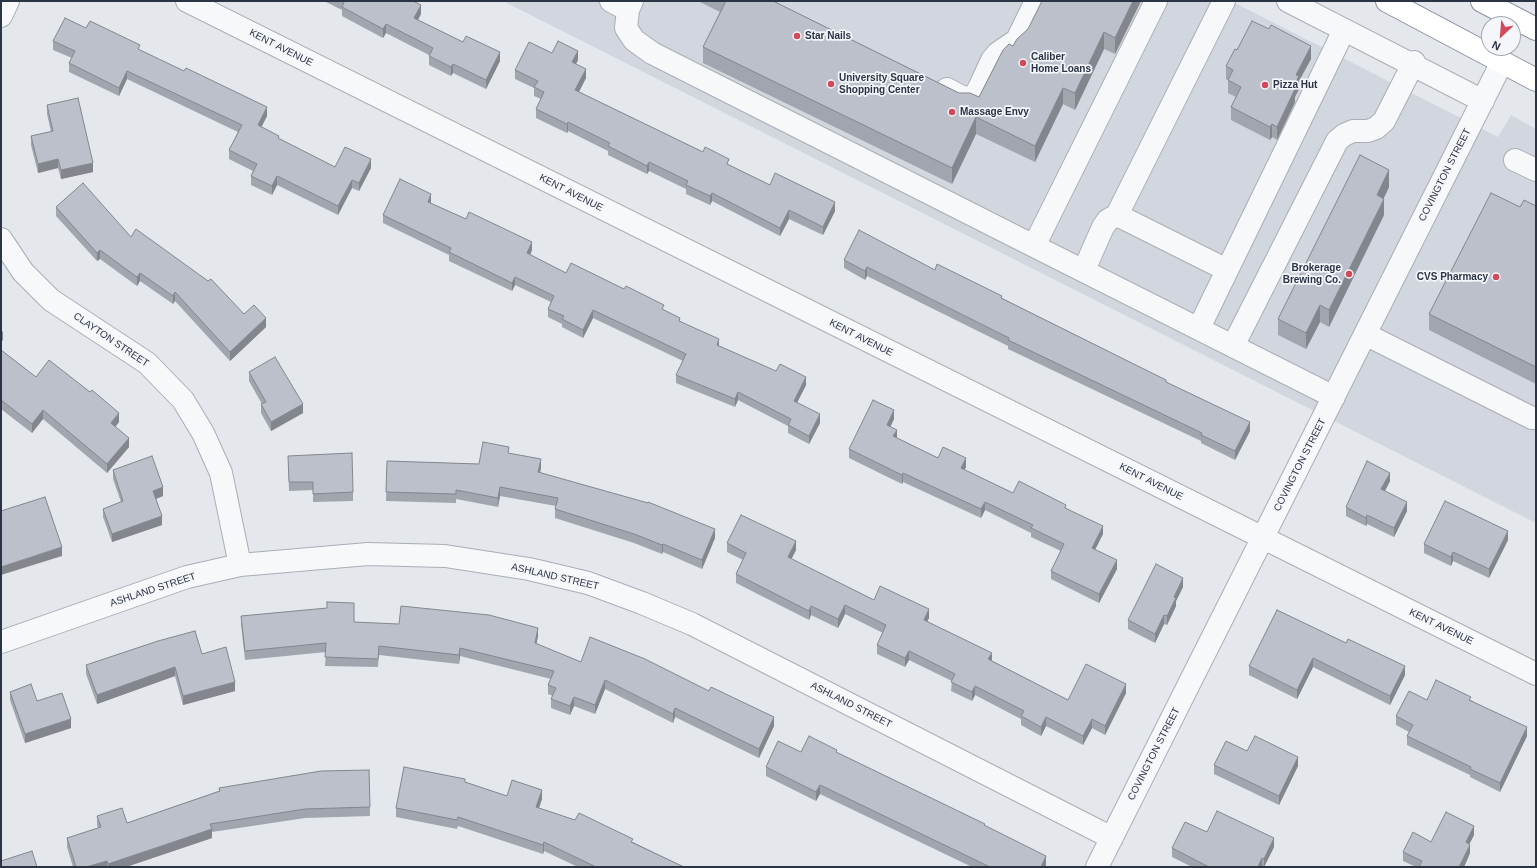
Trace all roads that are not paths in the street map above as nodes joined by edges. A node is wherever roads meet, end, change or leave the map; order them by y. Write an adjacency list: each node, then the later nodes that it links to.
1 (8, 1): 10 (street)
2 (187, 1): 30 (street, KENT AVENUE)
3 (1036, 1): 15 (street)
4 (1156, 1): 22 (street)
5 (1224, 1): 20 (street)
6 (1288, 1): 11 (street)
7 (1387, 1): 13 (highway)
8 (1482, 1): 12 (highway)
9 (624, 4): 22 (street)
10 (1, 16)
11 (1344, 30): 14 (street); 24 (street)
12 (1536, 30)
13 (1502, 62): 16 (highway); 17 (street, COVINGTON STREET)
14 (1413, 63): 17 (street); 27 (street)
15 (928, 80)
16 (1536, 80)
17 (1482, 101): 26 (street, COVINGTON STREET)
18 (1515, 160): 19 (street)
19 (1536, 170)
20 (1117, 215): 23 (street); 24 (street)
21 (1, 239): 31 (street, CLAYTON STREET)
22 (1034, 246): 23 (street)
23 (1084, 270): 25 (street)
24 (1227, 270): 25 (street)
25 (1199, 328): 27 (street)
26 (1365, 334): 28 (street, COVINGTON STREET); 29 (street)
27 (1233, 346): 28 (street)
28 (1334, 397): 30 (street, COVINGTON STREET)
29 (1535, 415)
30 (1263, 538): 33 (street, KENT AVENUE); 34 (street, COVINGTON STREET)
31 (240, 565): 32 (street, ASHLAND STREET); 34 (street, ASHLAND STREET)
32 (1, 642)
33 (1536, 674)
34 (1112, 838): 35 (street, COVINGTON STREET)
35 (1097, 867)

